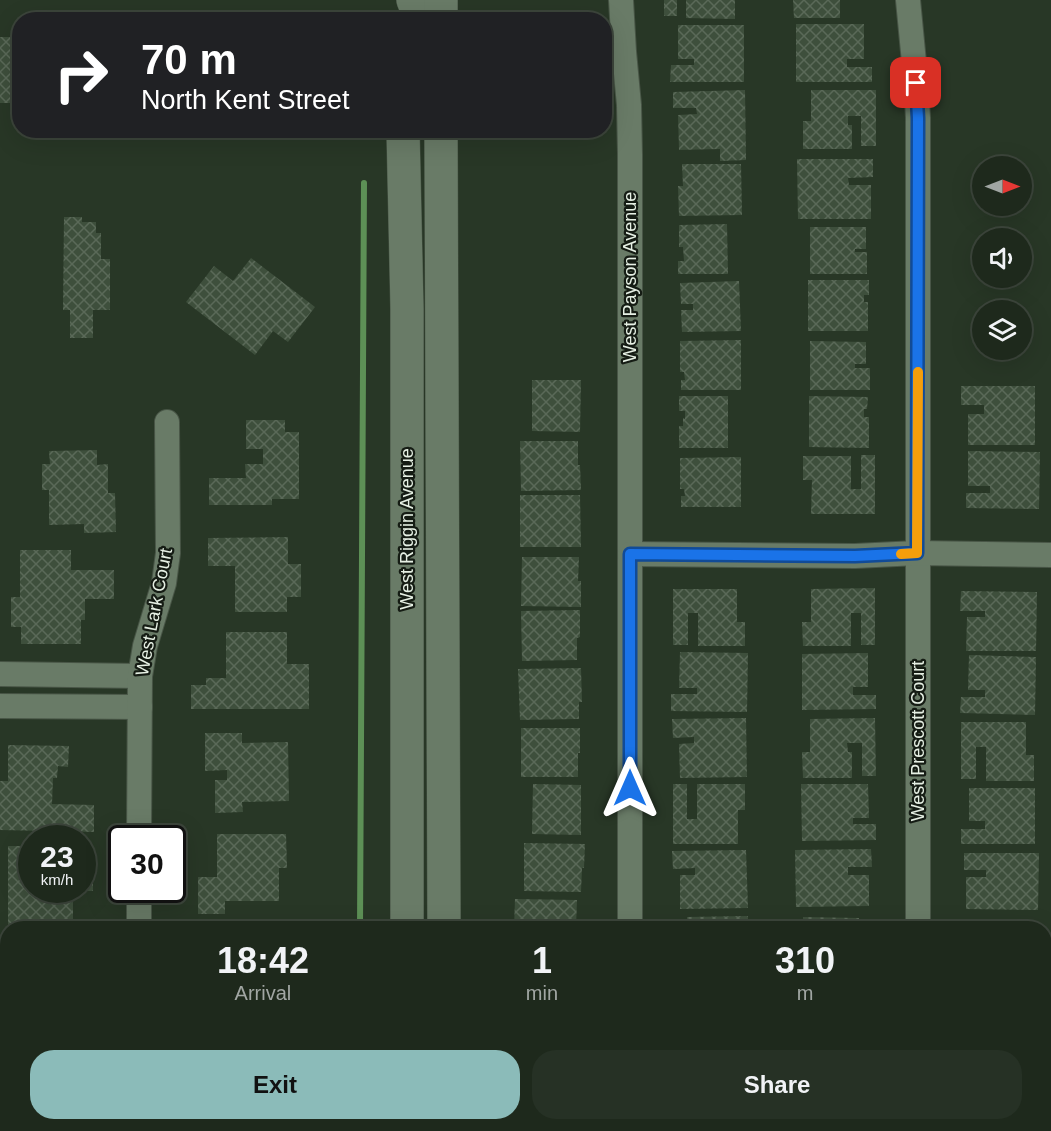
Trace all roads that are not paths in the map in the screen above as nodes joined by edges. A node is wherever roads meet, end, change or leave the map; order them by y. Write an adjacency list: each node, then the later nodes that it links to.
1 (621, 0): 9 (street, West Payson Avenue)
2 (908, 0): 8 (street, West Prescott Court)
3 (403, 138): 18 (main road, West Riggin Avenue)
4 (426, 138): 6 (main road)
5 (441, 138): 6 (main road, West Riggin Avenue)
6 (442, 275): 19 (main road, West Riggin Avenue)
7 (167, 422): 12 (street, West Lark Court)
8 (917, 553): 9 (street); 10 (street); 21 (street, West Prescott Court)
9 (630, 554): 20 (street, West Payson Avenue)
10 (1051, 555)
11 (0, 674): 12 (street)
12 (140, 676): 14 (street, West Lark Court)
13 (0, 706): 14 (street)
14 (140, 708): 15 (street, West Lark Court)
15 (140, 825)
16 (139, 903): 17 (street)
17 (139, 921)
18 (407, 921)
19 (444, 921)
20 (630, 921)
21 (918, 921)

